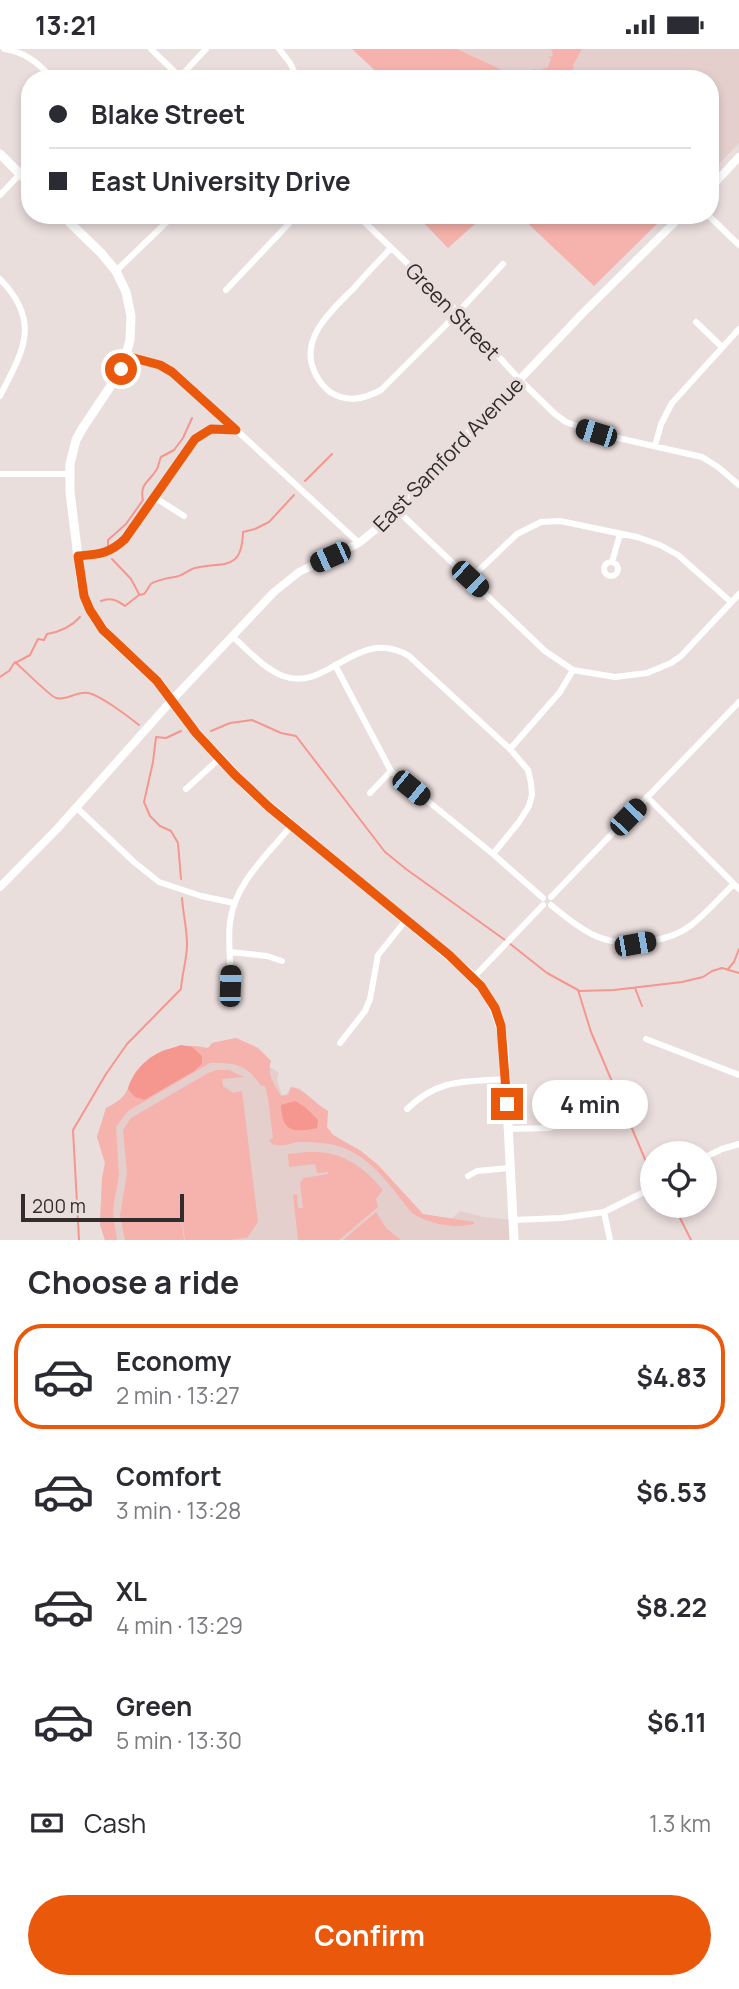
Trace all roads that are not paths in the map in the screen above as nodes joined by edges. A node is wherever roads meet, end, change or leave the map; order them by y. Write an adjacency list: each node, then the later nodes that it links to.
1 (4, 49): 5 (street)
2 (151, 49): 6 (street)
3 (206, 49): 7 (street)
4 (279, 49): 8 (street)
5 (43, 70)
6 (171, 70)
7 (186, 70)
8 (294, 70)
9 (0, 154): 11 (main road)
10 (739, 157): 12 (street)
11 (20, 174): 13 (street)
12 (719, 178)
13 (0, 195)
14 (71, 224): 23 (main road)
15 (165, 224): 23 (street)
16 (288, 224): 25 (street)
17 (366, 224): 21 (street, Green Street)
18 (673, 224): 31 (street, East Samford Avenue)
19 (717, 224): 20 (street)
20 (739, 245)
21 (391, 248): 26 (street, Green Street); 26 (street)
22 (503, 264): 26 (street)
23 (116, 271): 30 (main road)
24 (0, 279): 32 (street)
25 (226, 290)
26 (458, 312): 31 (street, Green Street)
27 (696, 322): 29 (street)
28 (739, 329): 29 (street)
29 (722, 347): 34 (street)
30 (126, 356): 33 (street); 36 (main road)
31 (520, 380): 34 (street, Green Street); 39 (street, East Samford Avenue)
32 (0, 396)
33 (236, 430): 38 (street); 42 (street)
34 (655, 446): 37 (street, Green Street)
35 (0, 474): 36 (street)
36 (69, 474): 43 (main road)
37 (739, 485)
38 (155, 497): 40 (street); 43 (street)
39 (397, 510): 42 (street, East Samford Avenue); 45 (street)
40 (184, 516)
41 (620, 534): 44 (street); 45 (street); 47 (street)
42 (359, 543): 48 (street, East Samford Avenue)
43 (78, 556): 51 (main road)
44 (612, 562)
45 (470, 579): 50 (street)
46 (739, 594): 47 (street)
47 (732, 602): 50 (street)
48 (232, 636): 49 (street); 51 (street, East Samford Avenue)
49 (335, 665): 53 (street); 55 (street)
50 (573, 670): 53 (street)
51 (172, 700): 54 (main road); 59 (street, East Samford Avenue)
52 (738, 704): 58 (street)
53 (510, 748): 61 (street)
54 (219, 758): 56 (street); 60 (main road)
55 (391, 771): 57 (street); 61 (street)
56 (186, 789)
57 (370, 793)
58 (647, 797): 62 (street); 64 (street)
59 (76, 807): 63 (street, East Samford Avenue); 65 (street)
60 (291, 825): 65 (street); 66 (main road)
61 (493, 854): 64 (street)
62 (736, 886): 64 (street)
63 (0, 887)
64 (547, 901): 69 (street)
65 (234, 903): 67 (street)
66 (406, 920): 69 (main road); 72 (street)
67 (230, 952): 68 (street); 70 (street)
68 (282, 961)
69 (474, 977): 74 (main road)
70 (229, 994)
71 (646, 1039): 73 (street)
72 (340, 1043)
73 (739, 1075)
74 (506, 1079): 75 (street); 77 (main road)
75 (407, 1109)
76 (568, 1122): 77 (street)
77 (508, 1129): 80 (main road)
78 (739, 1144): 79 (street)
79 (717, 1151)
80 (509, 1168): 81 (street); 84 (main road)
81 (468, 1176)
82 (640, 1194): 83 (street)
83 (604, 1212): 84 (street); 86 (street)
84 (513, 1220): 85 (main road)
85 (514, 1240)
86 (610, 1240)

